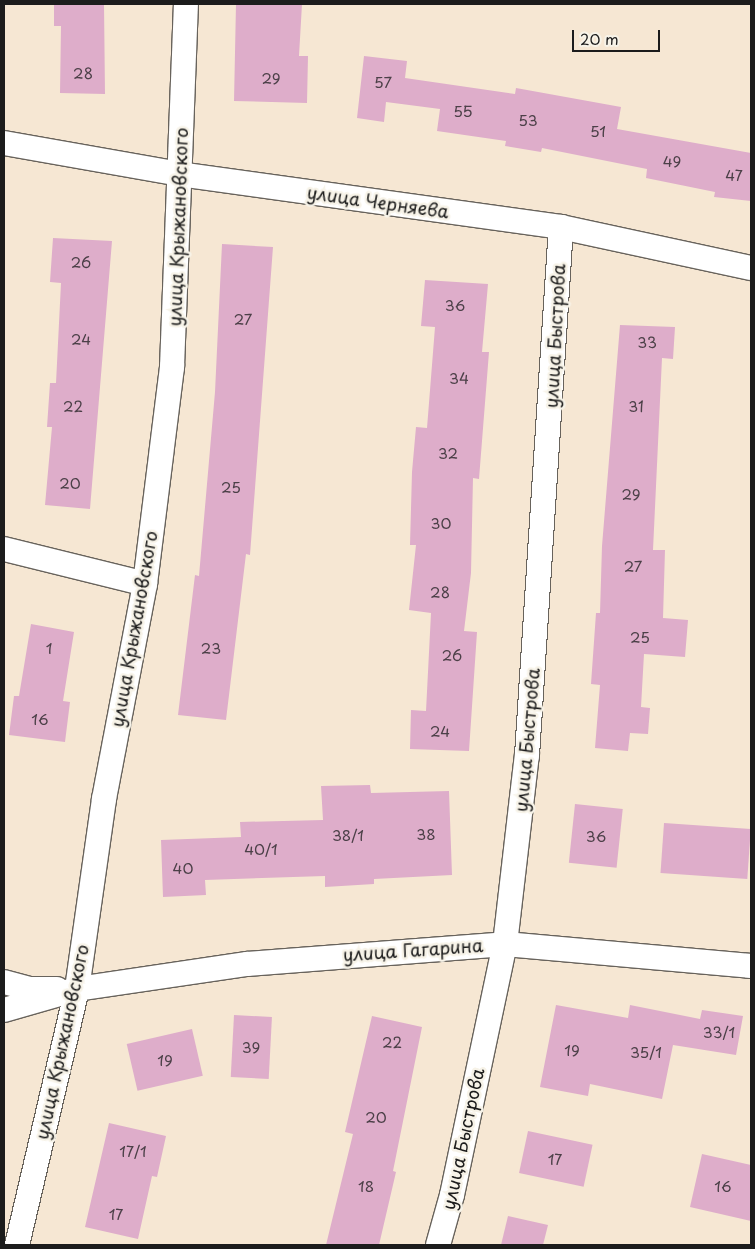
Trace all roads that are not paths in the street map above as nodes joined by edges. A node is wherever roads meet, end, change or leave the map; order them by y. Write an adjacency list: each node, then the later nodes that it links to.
1 (186, 4): 3 (street, улица Крыжановского)
2 (4, 143): 3 (street, улица Черняева)
3 (179, 174): 4 (street, улица Черняева); 7 (street, улица Крыжановского)
4 (561, 227): 5 (street, улица Черняева); 8 (street, улица Быстрова)
5 (751, 268)
6 (4, 549): 7 (street)
7 (145, 584): 11 (street, улица Крыжановского)
8 (505, 944): 9 (street, улица Гагарина); 11 (street, улица Гагарина); 14 (street, улица Быстрова)
9 (751, 966)
10 (4, 982): 11 (street, улица Гагарина)
11 (77, 989): 12 (street, улица Гагарина); 13 (street, улица Крыжановского)
12 (4, 1010)
13 (16, 1245)
14 (438, 1245)

